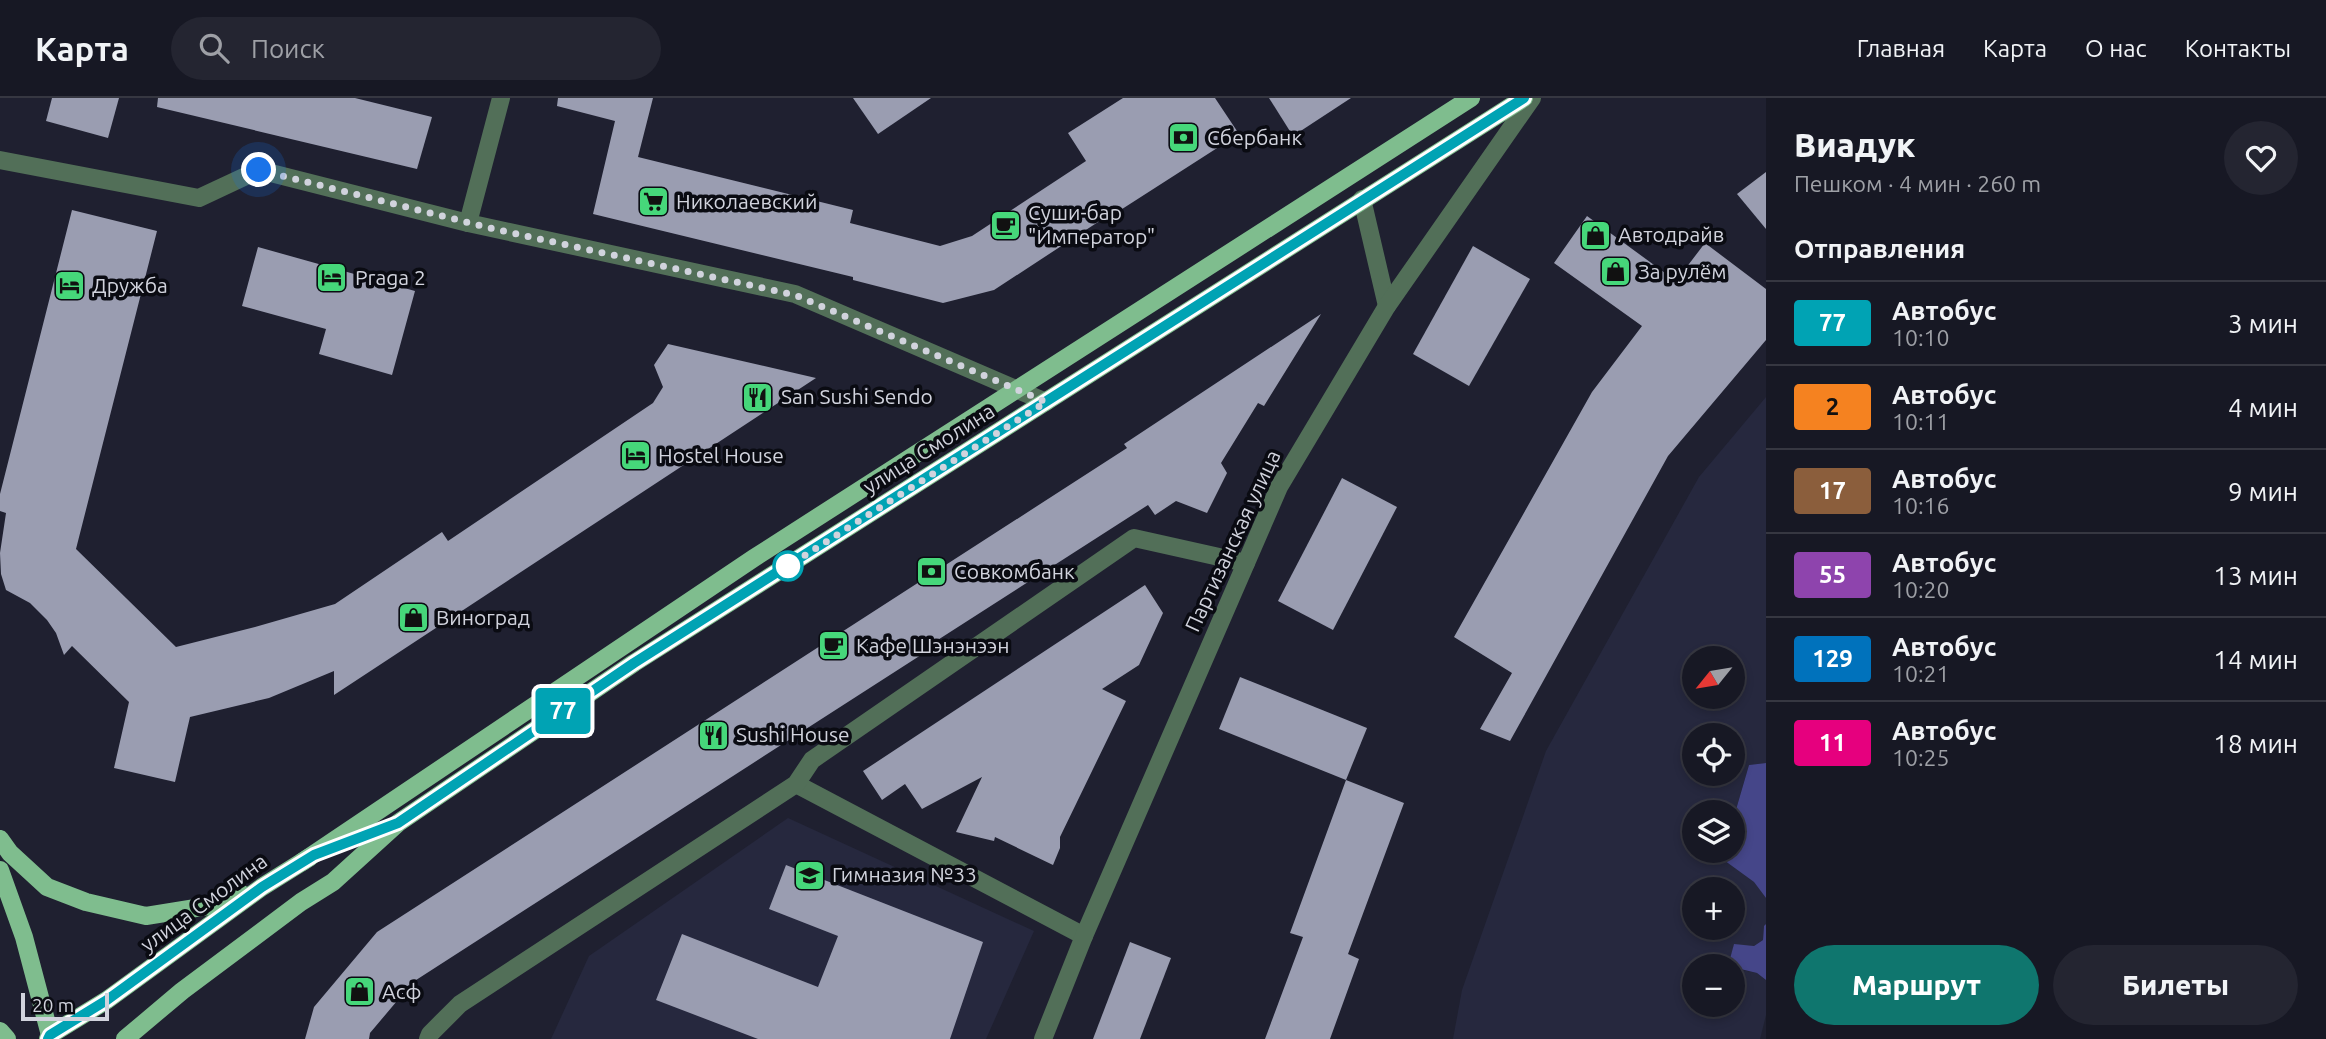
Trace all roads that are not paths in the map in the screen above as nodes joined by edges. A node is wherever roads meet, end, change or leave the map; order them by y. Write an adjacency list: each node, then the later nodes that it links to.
1 (501, 98): 7 (street)
2 (1471, 98): 9 (main road)
3 (1524, 98): 6 (main road, улица Смолина)
4 (1532, 98): 8 (street, Партизанская улица)
5 (0, 160): 7 (street)
6 (1362, 199): 8 (street); 10 (main road, улица Смолина)
7 (468, 223): 9 (street)
8 (1387, 306): 11 (street, Партизанская улица)
9 (1017, 390): 10 (street); 15 (main road)
10 (1046, 402): 13 (main road, улица Смолина)
11 (1246, 562): 12 (street); 18 (street, Партизанская улица)
12 (796, 784): 18 (street); 23 (street)
13 (398, 823): 15 (main road, улица Смолина); 22 (main road, улица Смолина)
14 (0, 839): 17 (main road)
15 (302, 862): 17 (main road, улица Смолина)
16 (0, 870): 20 (main road)
17 (262, 887): 20 (main road, улица Смолина)
18 (1084, 936): 24 (street, Партизанская улица)
19 (0, 1031): 21 (main road)
20 (49, 1038)
21 (7, 1039)
22 (125, 1039)
23 (428, 1039)
24 (1043, 1039)

